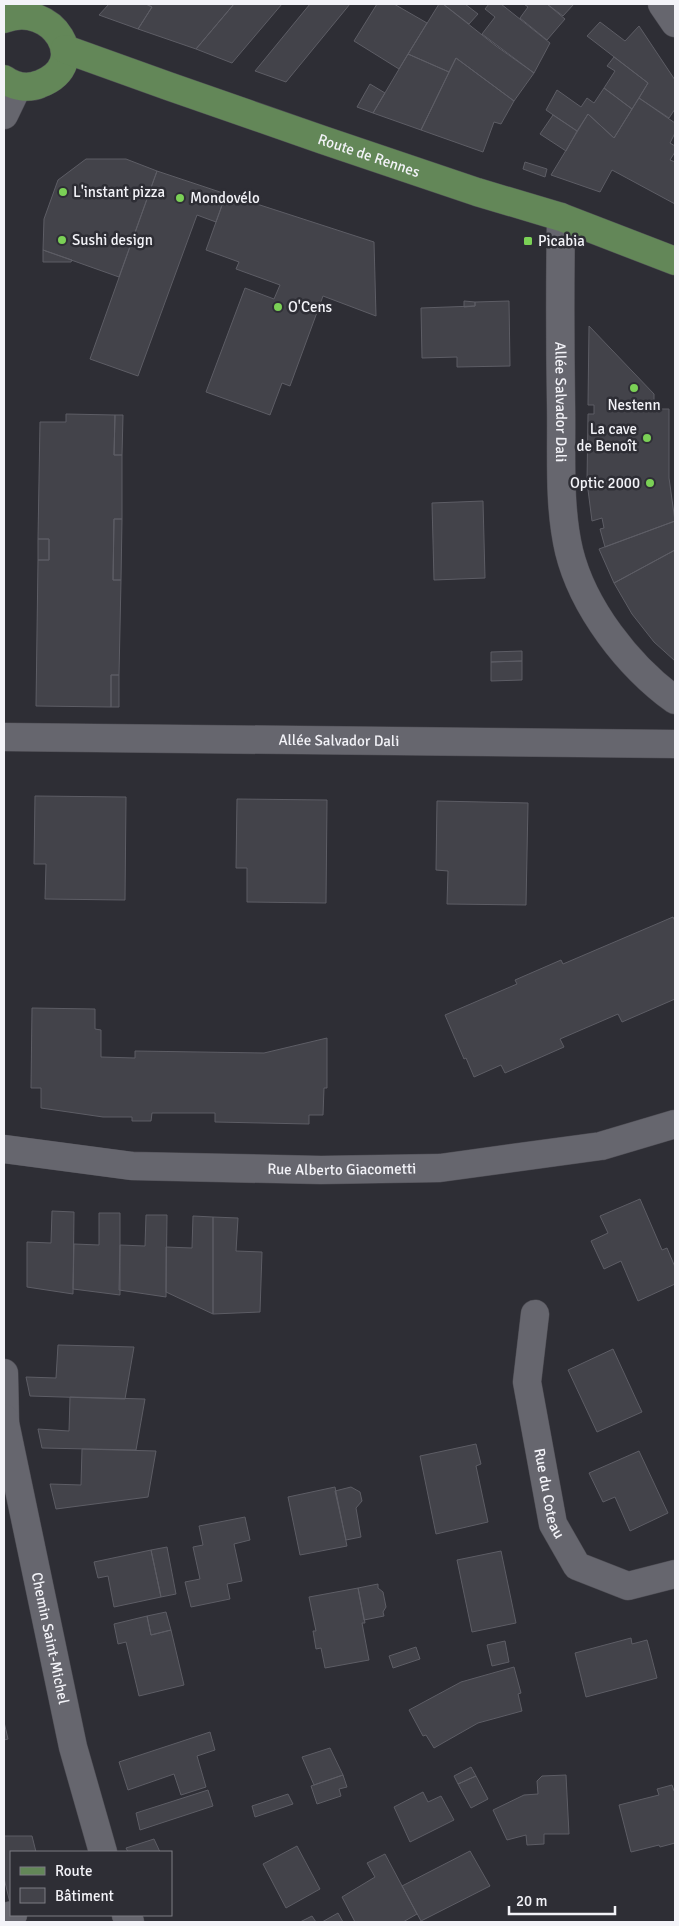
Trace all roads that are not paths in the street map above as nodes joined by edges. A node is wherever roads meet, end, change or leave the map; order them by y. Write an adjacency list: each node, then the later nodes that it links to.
1 (662, 4): 3 (street)
2 (6, 15): 4 (main road)
3 (675, 23)
4 (65, 49): 5 (main road); 7 (main road, Route de Rennes)
5 (11, 82): 6 (street)
6 (4, 116)
7 (562, 218): 8 (main road, Route de Rennes); 9 (street, Allée Salvador Dali)
8 (675, 261)
9 (675, 700)
10 (4, 737): 11 (street, Allée Salvador Dali)
11 (675, 744)
12 (675, 1124): 13 (street, Rue Alberto Giacometti)
13 (4, 1149)
14 (535, 1314): 17 (street, Rue du Coteau)
15 (4, 1373): 16 (street, Chemin Saint-Michel)
16 (4, 1420): 18 (street, Chemin Saint-Michel)
17 (675, 1574)
18 (103, 1851)

